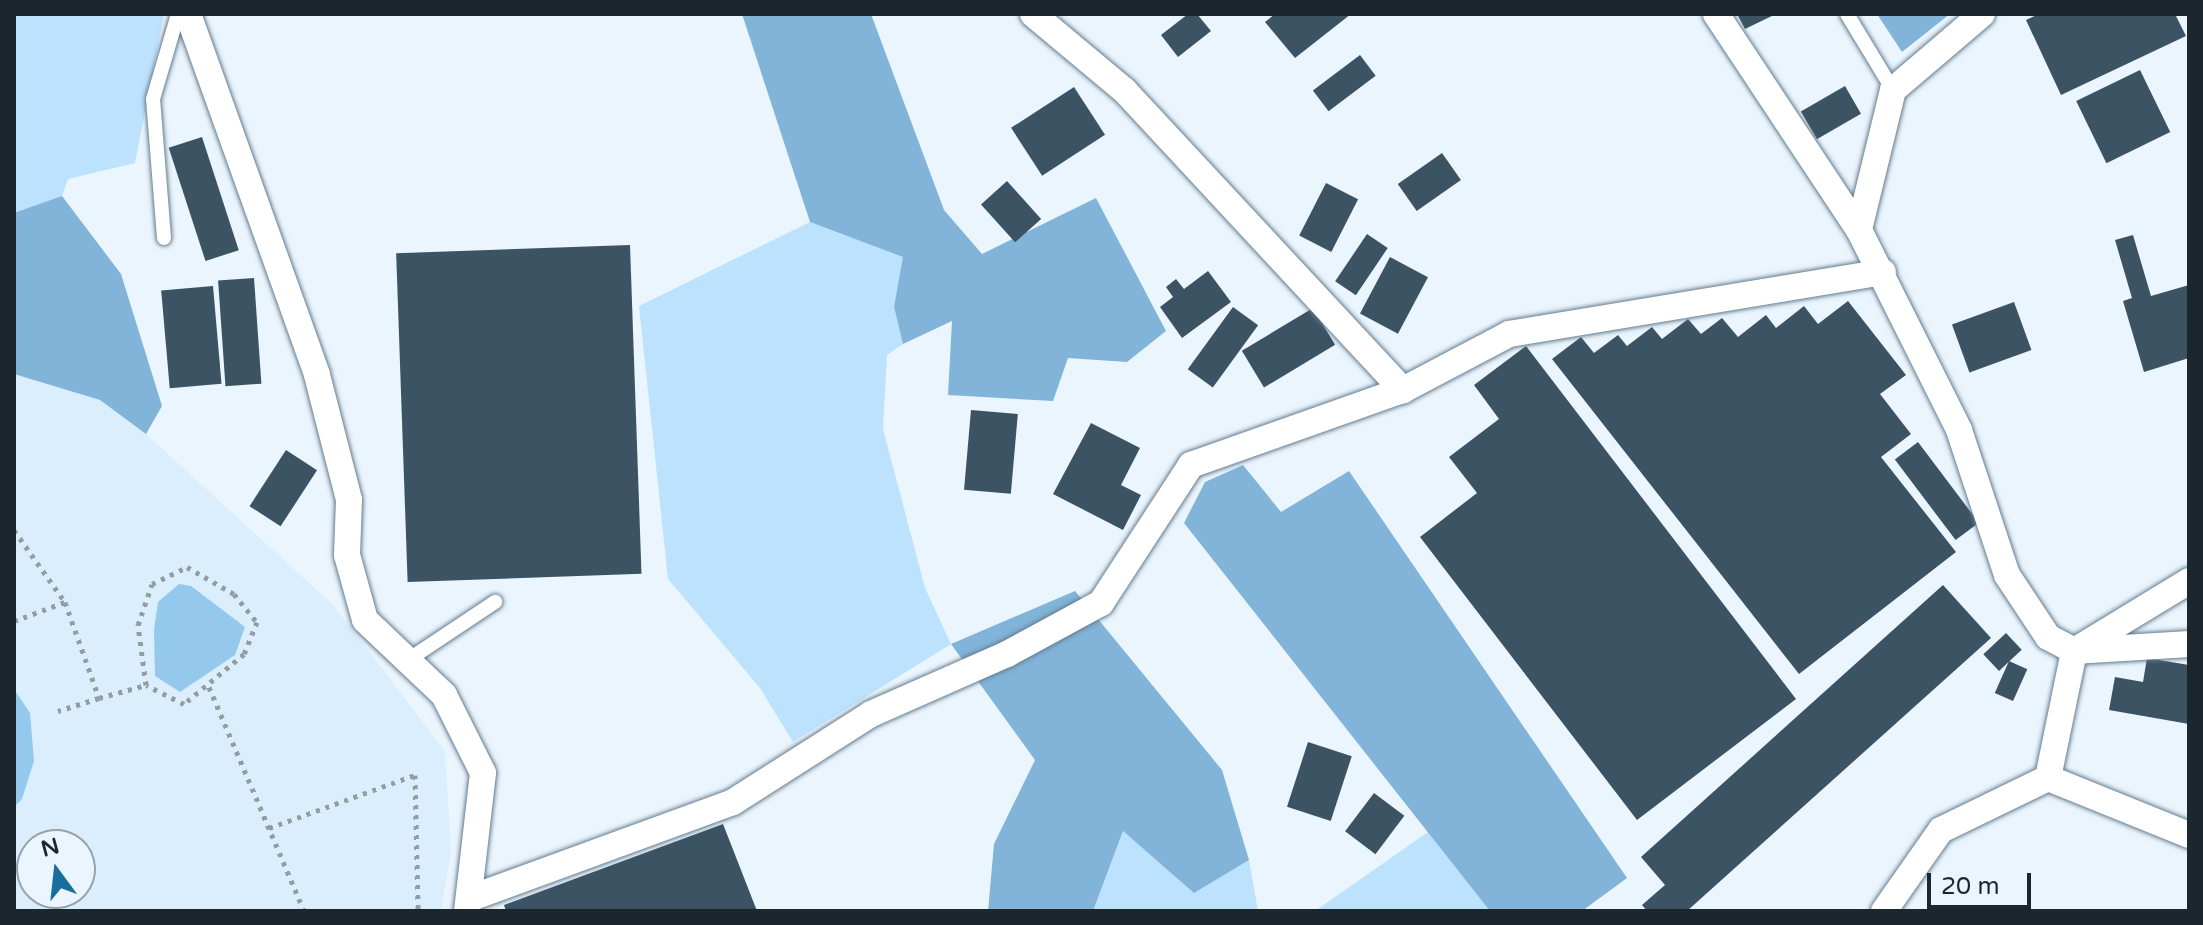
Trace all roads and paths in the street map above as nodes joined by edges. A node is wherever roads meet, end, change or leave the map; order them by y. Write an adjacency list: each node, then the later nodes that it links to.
1 (178, 14): 9 (lane)
2 (188, 14): 19 (street)
3 (1033, 14): 11 (street)
4 (1716, 14): 8 (street)
5 (1847, 14): 7 (lane)
6 (1982, 14): 7 (street)
7 (1893, 90): 8 (street)
8 (1859, 230): 10 (street)
9 (164, 238)
10 (1883, 272): 11 (street); 18 (street)
11 (1403, 390): 27 (street)
12 (14, 530): 14 (path)
13 (2189, 581): 18 (street)
14 (65, 602): 16 (path); 22 (path)
15 (495, 602): 19 (lane)
16 (14, 621)
17 (2189, 644): 18 (street)
18 (2074, 651): 24 (street)
19 (408, 660): 27 (street)
20 (146, 685): 21 (path); 21 (path); 22 (path)
21 (209, 687): 25 (path)
22 (99, 698): 23 (path)
23 (58, 711)
24 (2048, 778): 26 (street); 30 (street)
25 (269, 828): 28 (path); 29 (path)
26 (2189, 835)
27 (469, 904)
28 (304, 911)
29 (418, 911)
30 (1884, 911)

